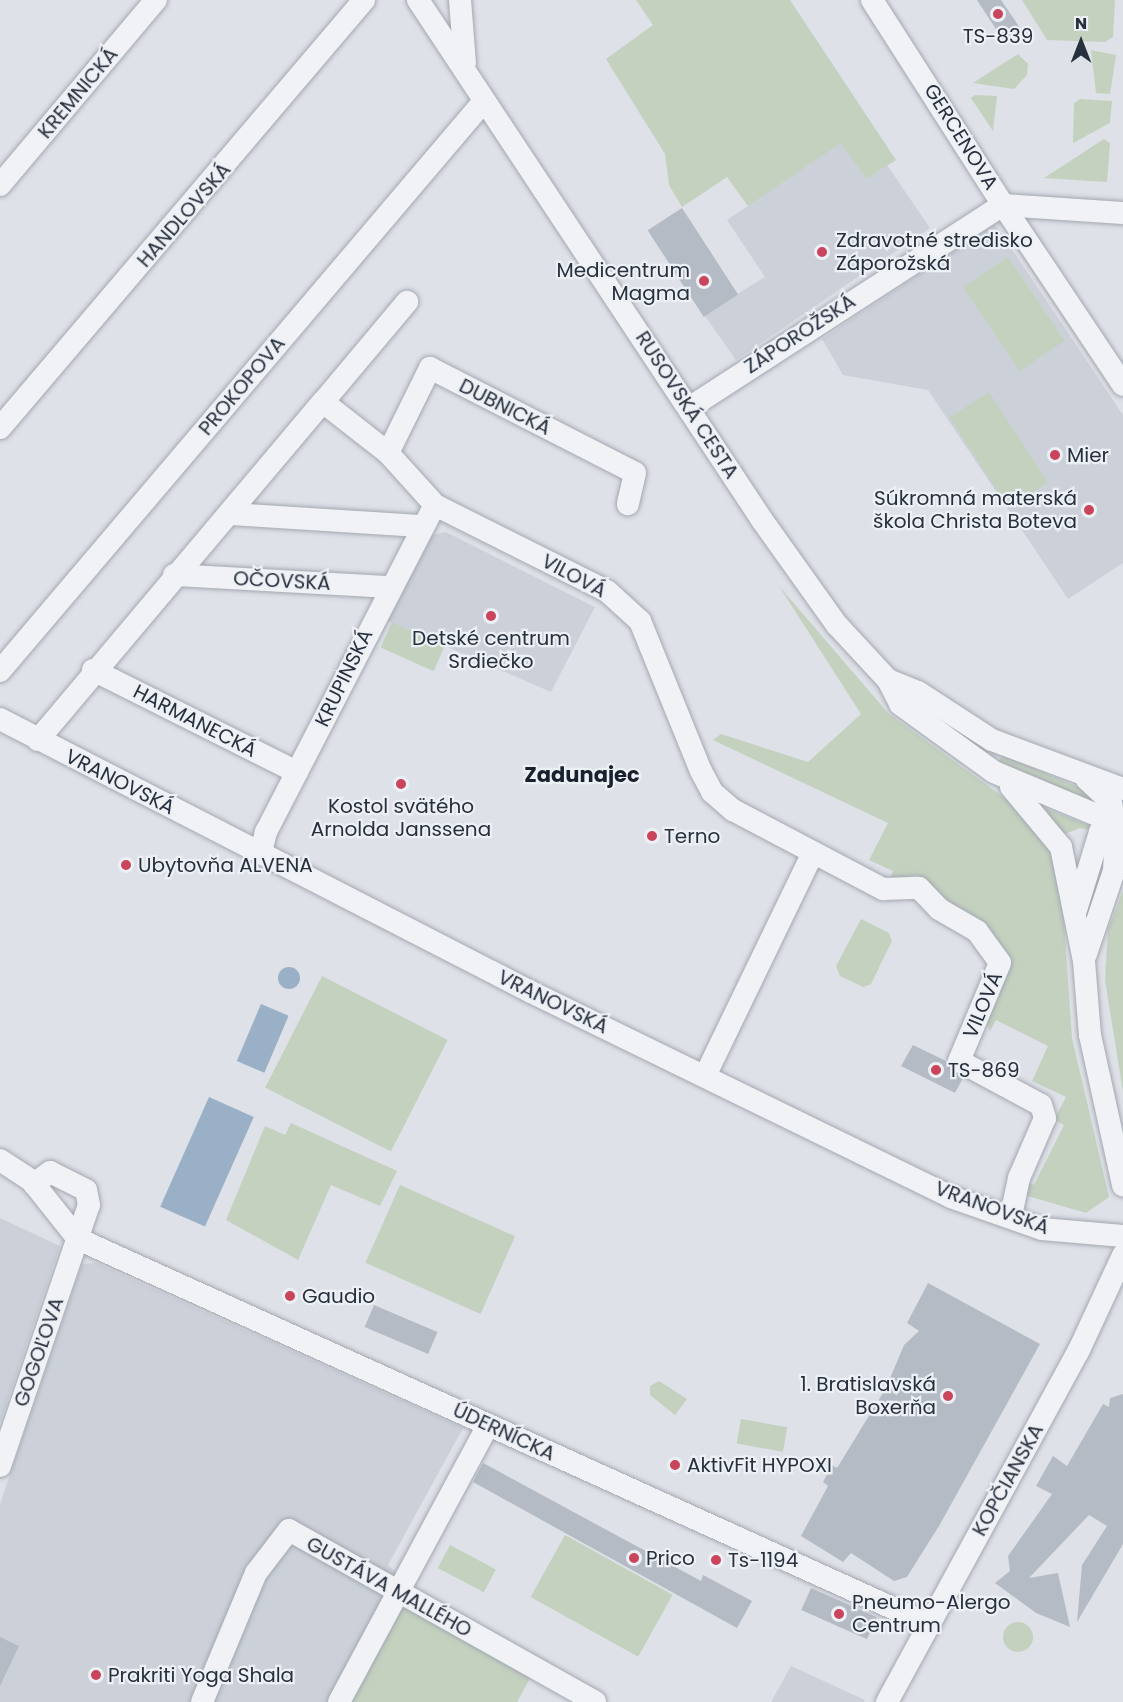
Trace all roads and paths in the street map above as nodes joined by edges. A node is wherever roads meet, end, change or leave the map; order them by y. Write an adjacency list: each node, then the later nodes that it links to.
1 (156, 0): 8 (street, KREMNICKÁ)
2 (364, 0): 15 (street, HANDLOVSKÁ)
3 (418, 0): 6 (street, RUSOVSKÁ CESTA)
4 (460, 0): 6 (street)
5 (872, 0): 9 (street, GERCENOVA)
6 (469, 76): 7 (street, RUSOVSKÁ CESTA)
7 (484, 101): 14 (street, RUSOVSKÁ CESTA); 24 (street, PROKOPOVA)
8 (0, 185)
9 (1003, 205): 10 (street, GERCENOVA); 12 (street); 14 (street, ZÁPOROŽSKÁ)
10 (1123, 213)
11 (407, 302): 13 (street)
12 (1123, 386)
13 (323, 402): 16 (street, VILOVÁ); 19 (street)
14 (689, 408): 25 (street, RUSOVSKÁ CESTA)
15 (0, 428)
16 (388, 453): 17 (street, DUBNICKÁ); 18 (street, VILOVÁ)
17 (628, 504)
18 (435, 505): 20 (street, KRUPINSKÁ); 34 (street, VILOVÁ)
19 (230, 514): 20 (street); 21 (street)
20 (421, 526): 22 (street, KRUPINSKÁ)
21 (174, 575): 22 (street, OČOVSKÁ); 23 (street)
22 (389, 587): 28 (street, KRUPINSKÁ)
23 (93, 670): 27 (street); 28 (street, HARMANECKÁ)
24 (0, 671)
25 (888, 680): 29 (street, RUSOVSKÁ CESTA); 30 (street, RUSOVSKÁ CESTA)
26 (0, 719): 27 (street, VRANOVSKÁ)
27 (38, 740): 33 (street, VRANOVSKÁ)
28 (297, 772): 33 (street, KRUPINSKÁ)
29 (994, 772): 32 (street, RUSOVSKÁ CESTA); 36 (street)
30 (1086, 778): 31 (street, RUSOVSKÁ CESTA); 32 (street)
31 (1123, 789)
32 (1120, 823): 35 (street); 36 (street)
33 (261, 854): 38 (street, VRANOVSKÁ)
34 (813, 854): 38 (street); 42 (street, VILOVÁ)
35 (1118, 868): 37 (street)
36 (1076, 911): 37 (street)
37 (1084, 961): 41 (street)
38 (706, 1074): 42 (street, VRANOVSKÁ)
39 (0, 1160): 40 (street, ÚDERNÍCKA)
40 (34, 1184): 44 (street, ÚDERNÍCKA); 44 (street)
41 (1123, 1185)
42 (1011, 1217): 43 (street, VRANOVSKÁ)
43 (1123, 1236)
44 (78, 1239): 46 (street, ÚDERNÍCKA); 47 (street, GOGOĽOVA)
45 (1123, 1255): 49 (street, KOPČIANSKA)
46 (488, 1425): 48 (street); 49 (street, ÚDERNÍCKA)
47 (0, 1466)
48 (400, 1590): 50 (street, GUSTÁVA MALLÉHO); 51 (street); 52 (street, GUSTÁVA MALLÉHO)
49 (930, 1625): 53 (street, KOPČIANSKA)
50 (202, 1702)
51 (339, 1702)
52 (595, 1702)
53 (887, 1702)

